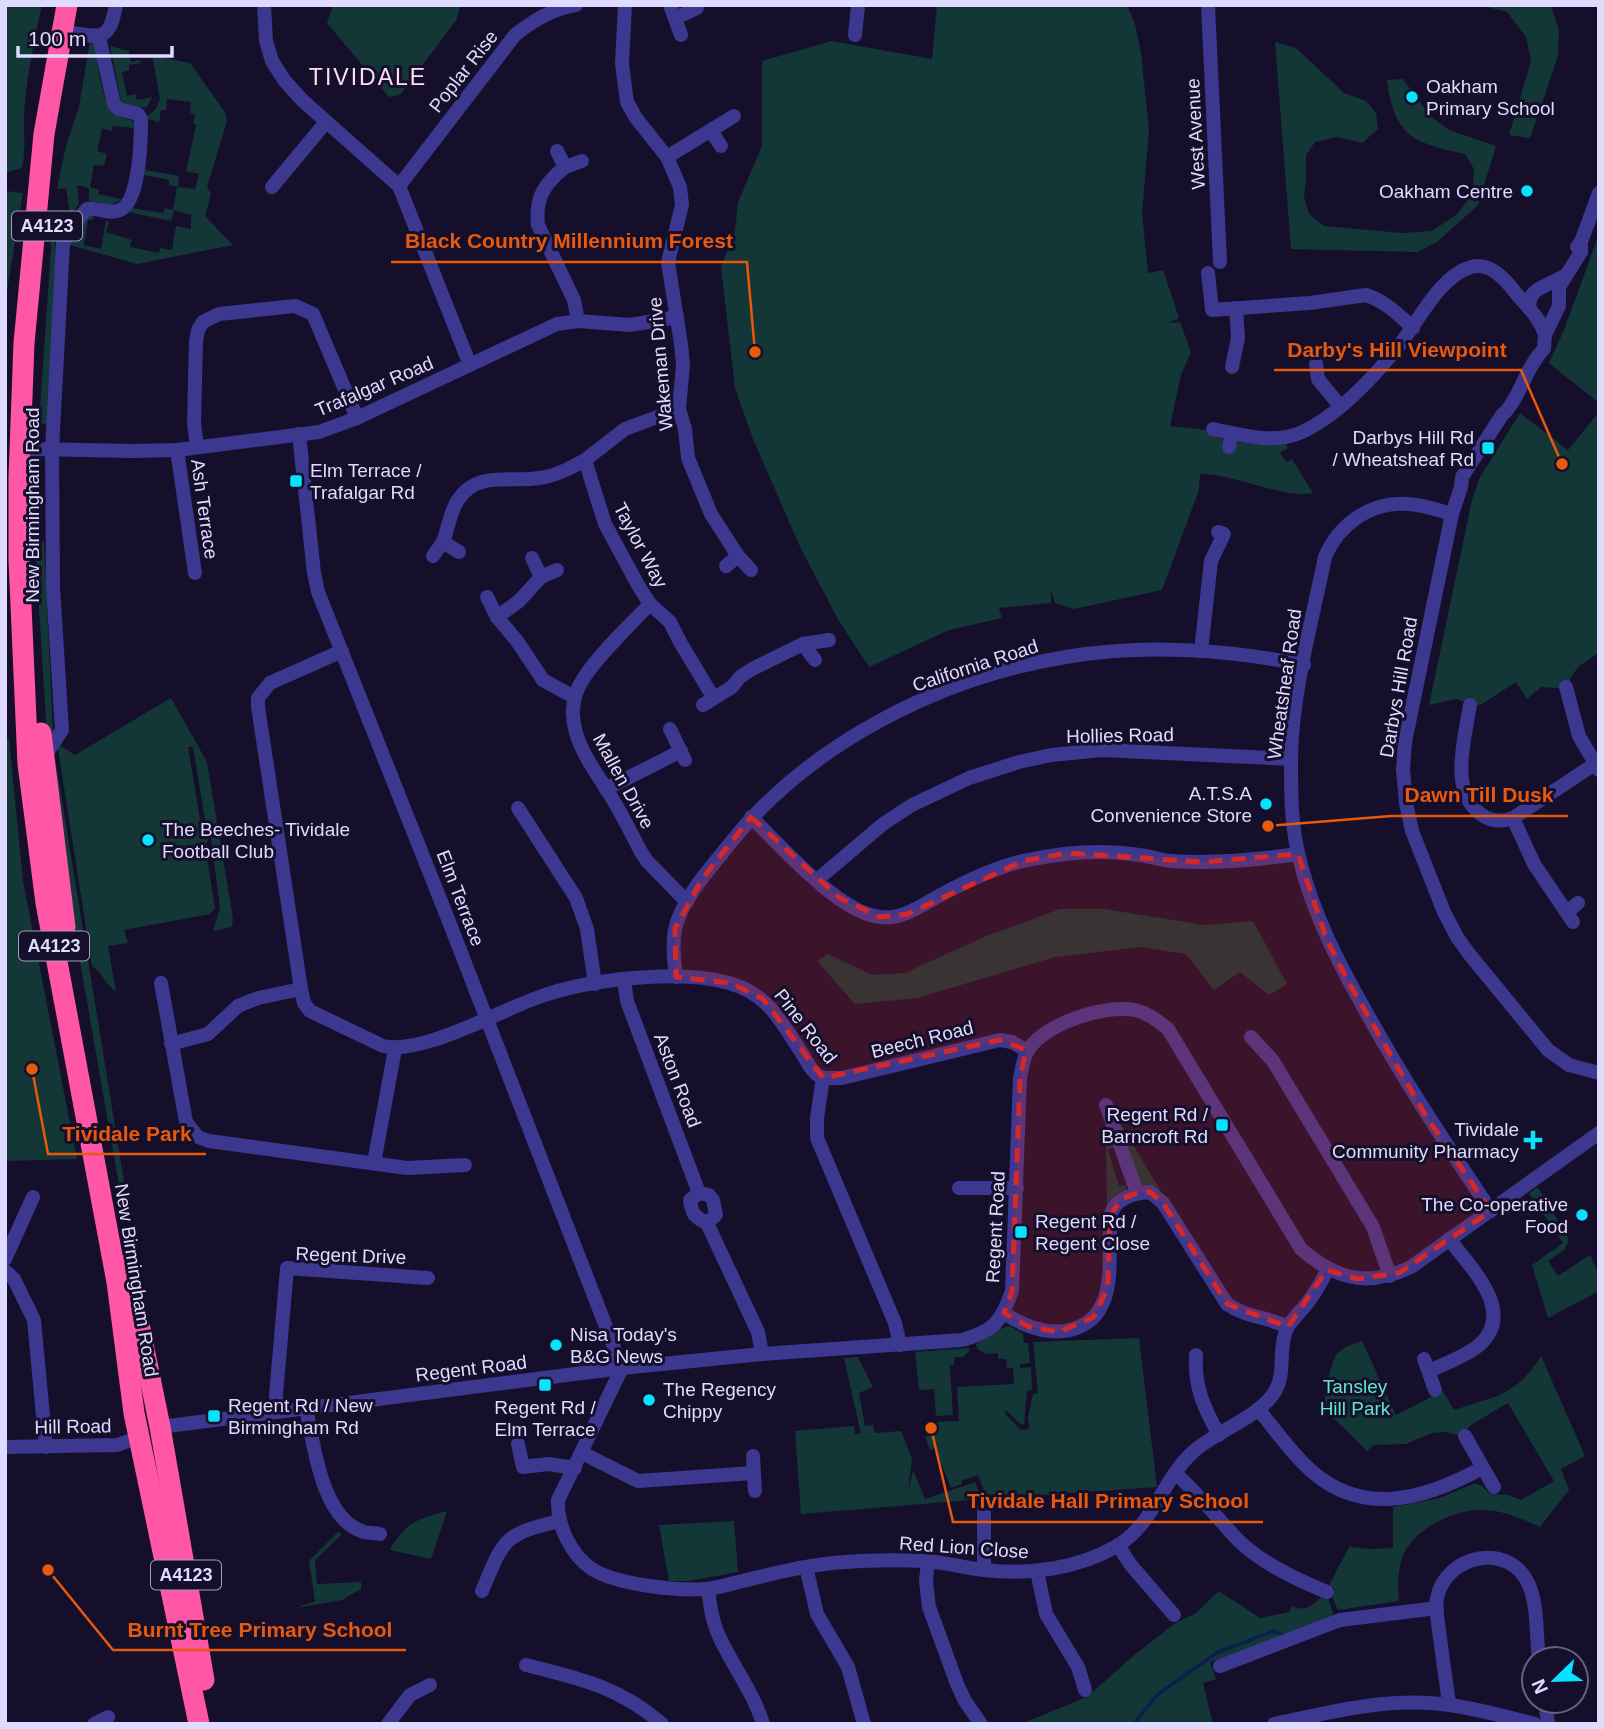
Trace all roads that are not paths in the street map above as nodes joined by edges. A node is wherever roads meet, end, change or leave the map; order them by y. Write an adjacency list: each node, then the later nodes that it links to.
1 (67, 5): 47 (highway, New Birmingham Road / A4123)
2 (79, 5): 11 (highway, New Birmingham Road / A4123)
3 (116, 5): 14 (street)
4 (264, 5): 16 (street)
5 (625, 5): 20 (street, Wakeman Drive)
6 (858, 5): 13 (street)
7 (1208, 5): 26 (street, West Avenue)
8 (571, 6): 23 (street, Poplar Rise)
9 (697, 8): 10 (street)
10 (673, 12): 12 (street)
11 (74, 33): 14 (street); 47 (highway, New Birmingham Road / A4123)
12 (681, 35)
13 (855, 35)
14 (99, 37): 47 (street, New Birmingham Road)
15 (734, 116): 17 (street)
16 (326, 122): 23 (street); 24 (street)
17 (711, 131): 18 (street); 20 (street)
18 (721, 146)
19 (557, 151): 22 (street)
20 (667, 157): 34 (street, Wakeman Drive)
21 (582, 160): 22 (street)
22 (565, 167): 35 (street)
23 (399, 186): 39 (street)
24 (272, 187)
25 (1599, 193): 28 (street, Darbys Hill Road)
26 (1220, 262)
27 (1208, 273): 32 (street)
28 (1564, 276): 30 (street); 31 (street, Darbys Hill Road)
29 (1509, 284): 30 (street); 33 (street); 36 (street)
30 (1539, 289): 31 (street); 33 (street)
31 (1558, 306): 33 (street); 37 (street, Darbys Hill Road)
32 (1236, 308): 36 (street); 40 (street)
33 (1533, 312): 37 (street)
34 (677, 317): 35 (street, Trafalgar Road); 42 (street, Wakeman Drive)
35 (578, 321): 39 (street, Trafalgar Road)
36 (1413, 328): 41 (street)
37 (1545, 338): 50 (street, Darbys Hill Road)
38 (1316, 364): 41 (street)
39 (470, 365): 43 (street, Trafalgar Road)
40 (1232, 366)
41 (1340, 406): 44 (street)
42 (680, 409): 49 (street); 55 (street, Wakeman Drive)
43 (357, 418): 45 (street, Trafalgar Road); 46 (street)
44 (1213, 429)
45 (299, 434): 46 (street, Trafalgar Road); 67 (street, Elm Terrace)
46 (197, 447): 48 (street, Trafalgar Road)
47 (35, 449): 48 (street, Trafalgar Road); 122 (highway, New Birmingham Road / A4123); 125 (highway, New Birmingham Road / A4123)
48 (177, 450): 60 (street, Ash Terrace)
49 (585, 460): 52 (street); 63 (street, Taylor Way)
50 (1452, 513): 70 (street, Wheatsheaf Road); 95 (street, Darbys Hill Road)
51 (1225, 534): 68 (street)
52 (443, 542): 53 (street); 54 (street)
53 (459, 552)
54 (433, 556)
55 (738, 556): 57 (street); 59 (street, Wakeman Drive)
56 (532, 558): 61 (street)
57 (726, 566)
58 (557, 570): 61 (street)
59 (751, 570)
60 (195, 573)
61 (541, 577): 64 (street)
62 (487, 597): 64 (street)
63 (650, 604): 66 (street, Taylor Way); 72 (street)
64 (497, 617): 72 (street)
65 (829, 640): 66 (street, Taylor Way)
66 (803, 643): 69 (street)
67 (342, 651): 89 (street); 90 (street, Elm Terrace)
68 (1201, 651): 70 (street, California Road); 79 (street, California Road)
69 (815, 660)
70 (1304, 666): 75 (street, Wheatsheaf Road)
71 (1566, 687): 76 (street)
72 (575, 697): 77 (street, Mallen Drive)
73 (1471, 705): 80 (street)
74 (670, 729): 77 (street)
75 (1291, 759): 81 (street, Wheatsheaf Road); 82 (street, Hollies Road)
76 (1597, 767): 80 (street)
77 (606, 789): 83 (street, Mallen Drive)
78 (518, 808): 88 (street)
79 (751, 817): 82 (street); 83 (street, California Road)
80 (1513, 818): 84 (street)
81 (1298, 854): 82 (street); 105 (street, Wheatsheaf Road)
82 (817, 880)
83 (687, 902): 85 (street, California Road)
84 (1573, 912)
85 (676, 977): 86 (street, Pine Road); 96 (street, Pine Road)
86 (624, 980): 88 (street, Pine Road); 115 (street, Aston Road)
87 (161, 983): 92 (street)
88 (595, 984): 90 (street, Pine Road)
89 (301, 989): 92 (street); 93 (street)
90 (486, 1018): 93 (street, Pine Road); 117 (street, Elm Terrace)
91 (1251, 1037): 110 (street)
92 (171, 1044): 99 (street)
93 (395, 1049): 99 (street)
94 (1027, 1051): 96 (street, Beech Road); 102 (street, Regent Road); 108 (street)
95 (1599, 1073)
96 (823, 1078): 114 (street, Pine Road)
97 (1106, 1105): 103 (street)
98 (1599, 1133): 105 (street)
99 (374, 1163): 100 (street)
100 (465, 1165)
101 (959, 1188): 102 (street)
102 (1017, 1188): 112 (street, Regent Road)
103 (1137, 1193): 112 (street); 113 (street)
104 (33, 1197): 107 (street)
105 (1491, 1211): 106 (street)
106 (1449, 1239): 110 (street); 118 (street)
107 (5, 1259)
108 (1327, 1270): 110 (street); 113 (street, Red Lion Close)
109 (5, 1271): 128 (street)
110 (1390, 1276)
111 (428, 1278): 121 (street, Regent Drive)
112 (1004, 1313): 114 (street, Regent Road)
113 (1288, 1327): 120 (street, Red Lion Close)
114 (900, 1345): 115 (street, Regent Road)
115 (762, 1354): 117 (street, Regent Road)
116 (1196, 1355): 123 (street)
117 (622, 1368): 119 (street, Regent Road); 129 (street)
118 (1435, 1390)
119 (306, 1408): 121 (street, Regent Road); 139 (street)
120 (1258, 1409): 123 (street, Red Lion Close); 132 (street)
121 (277, 1411): 122 (street, Regent Road)
122 (160, 1427): 125 (highway); 148 (highway); 163 (highway, New Birmingham Road / A4123)
123 (1219, 1434): 134 (street, Red Lion Close)
124 (1465, 1436): 132 (street)
125 (140, 1437): 128 (street, Hill Road); 148 (highway, New Birmingham Road / A4123)
126 (518, 1444): 131 (street)
127 (5, 1447): 128 (street, Hill Road)
128 (46, 1447)
129 (582, 1453): 131 (street); 133 (street)
130 (753, 1456): 133 (street)
131 (575, 1468): 138 (street)
132 (1482, 1468): 135 (street)
133 (753, 1473): 136 (street)
134 (1175, 1473): 140 (street, Red Lion Close); 147 (street)
135 (1494, 1487)
136 (755, 1491)
137 (984, 1505): 143 (street)
138 (560, 1521): 145 (street, Red Lion Close); 146 (street)
139 (380, 1534)
140 (1118, 1545): 144 (street, Red Lion Close); 150 (street)
141 (928, 1561): 142 (street, Red Lion Close); 143 (street, Red Lion Close); 159 (street)
142 (806, 1567): 145 (street, Red Lion Close); 166 (street)
143 (984, 1570): 144 (street, Red Lion Close)
144 (1037, 1571): 155 (street)
145 (708, 1589): 165 (street)
146 (482, 1591)
147 (1327, 1592)
148 (174, 1600): 162 (highway, New Birmingham Road / A4123)
149 (1437, 1608): 151 (street); 153 (street); 156 (street)
150 (1174, 1615)
151 (1537, 1645)
152 (526, 1665): 160 (street)
153 (1220, 1666)
154 (430, 1685): 164 (street)
155 (1085, 1690)
156 (1449, 1704): 158 (street); 168 (street)
157 (108, 1717): 161 (street)
158 (1328, 1718): 167 (street)
159 (975, 1721)
160 (655, 1722)
161 (94, 1724)
162 (199, 1724)
163 (211, 1724)
164 (388, 1724)
165 (763, 1724)
166 (864, 1724)
167 (1274, 1724)
168 (1535, 1724)

